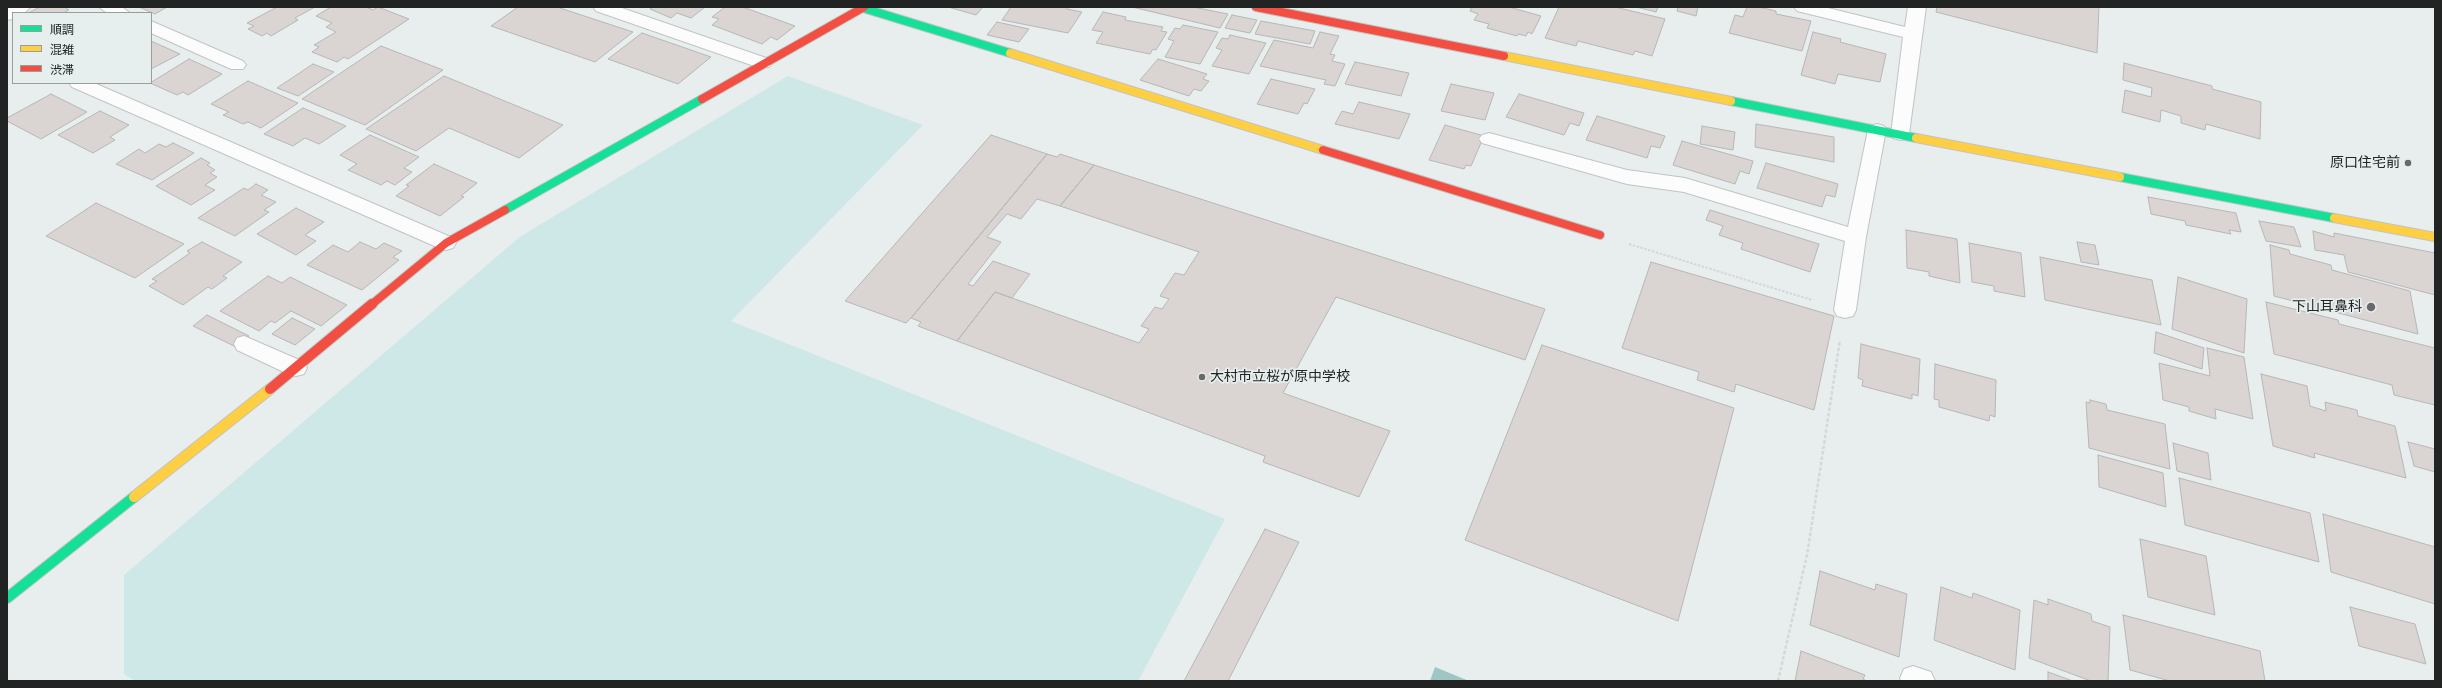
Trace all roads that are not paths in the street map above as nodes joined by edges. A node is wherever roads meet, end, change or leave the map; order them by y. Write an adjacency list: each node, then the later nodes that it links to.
1 (22, 7): 8 (street)
2 (108, 7): 9 (street)
3 (602, 7): 12 (street)
4 (864, 7): 12 (street); 18 (street)
5 (1256, 7): 15 (street)
6 (1803, 7): 11 (street)
7 (1917, 7): 11 (street)
8 (13, 12)
9 (119, 12)
10 (152, 26): 13 (street)
11 (1912, 34): 16 (street)
12 (763, 62): 21 (street)
13 (237, 65)
14 (80, 84): 21 (street)
15 (1877, 130): 16 (street); 19 (street)
16 (1900, 134): 20 (street)
17 (1489, 139): 19 (street)
18 (1600, 235)
19 (1856, 237): 22 (street)
20 (2435, 237)
21 (446, 243): 24 (street)
22 (1845, 310)
23 (244, 344): 24 (lane)
24 (296, 368): 25 (street)
25 (7, 598)

